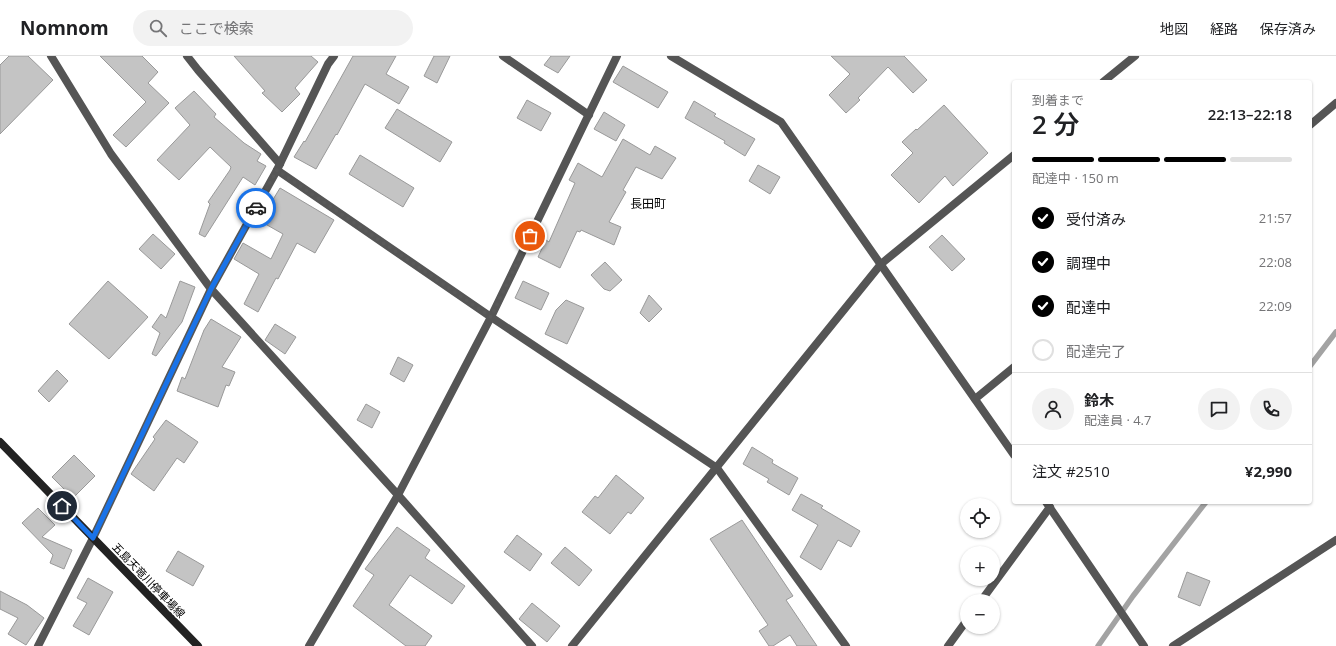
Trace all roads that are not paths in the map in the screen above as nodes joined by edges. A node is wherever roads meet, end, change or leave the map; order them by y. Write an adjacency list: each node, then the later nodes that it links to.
1 (51, 56): 15 (street)
2 (187, 56): 13 (street)
3 (334, 56): 13 (street)
4 (504, 56): 10 (street)
5 (617, 56): 10 (street)
6 (671, 56): 14 (street)
7 (1135, 56): 8 (street)
8 (1105, 80)
9 (1336, 103): 11 (street)
10 (589, 115): 16 (street)
11 (1312, 123)
12 (1012, 157): 14 (street)
13 (279, 167): 15 (street); 16 (street)
14 (881, 264): 18 (street); 21 (street)
15 (211, 289): 22 (street); 24 (street)
16 (491, 317): 21 (street); 22 (street)
17 (1012, 369): 18 (street)
18 (975, 399): 20 (street)
19 (0, 442): 24 (main road, 五島天竜川停車場線)
20 (1012, 452)
21 (717, 468): 32 (street); 33 (street)
22 (398, 495): 30 (street); 31 (street)
23 (1048, 505): 26 (street); 35 (street)
24 (93, 538): 28 (street); 29 (main road, 五島天竜川停車場線)
25 (1336, 540): 36 (street)
26 (986, 594)
27 (960, 630): 34 (street)
28 (38, 646)
29 (198, 646)
30 (309, 646)
31 (532, 646)
32 (572, 646)
33 (846, 646)
34 (948, 646)
35 (1144, 646)
36 (1173, 646)

